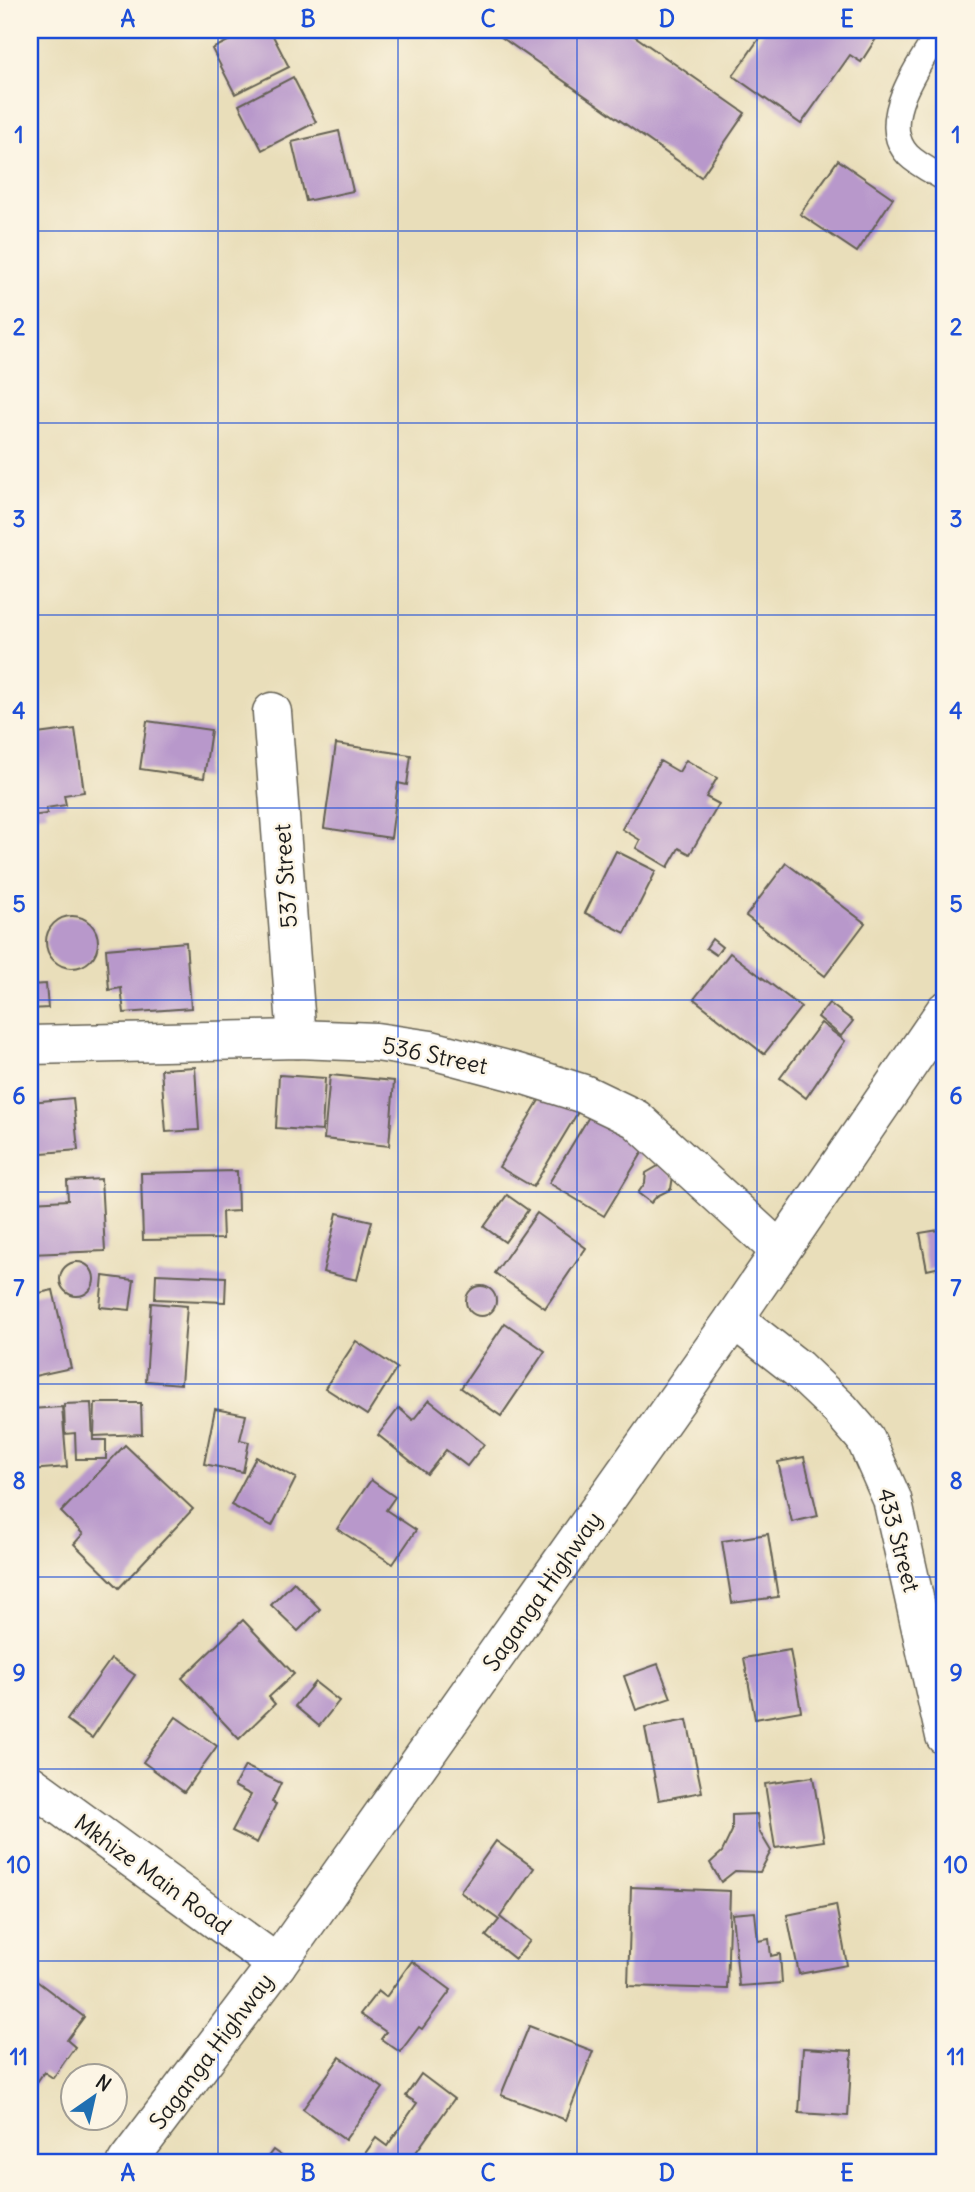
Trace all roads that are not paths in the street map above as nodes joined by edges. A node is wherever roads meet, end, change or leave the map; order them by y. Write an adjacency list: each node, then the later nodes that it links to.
1 (940, 30): 2 (lane)
2 (945, 179)
3 (272, 712): 5 (street, 537 Street)
4 (945, 1011): 7 (street, Saganga Highway)
5 (297, 1039): 6 (street, 536 Street); 7 (street, 536 Street)
6 (30, 1045)
7 (779, 1250): 8 (street, Saganga Highway)
8 (734, 1319): 9 (street, 433 Street); 11 (street, Saganga Highway)
9 (945, 1736)
10 (30, 1784): 11 (street, Mkhize Main Road)
11 (277, 1965): 12 (street, Saganga Highway)
12 (127, 2162)

